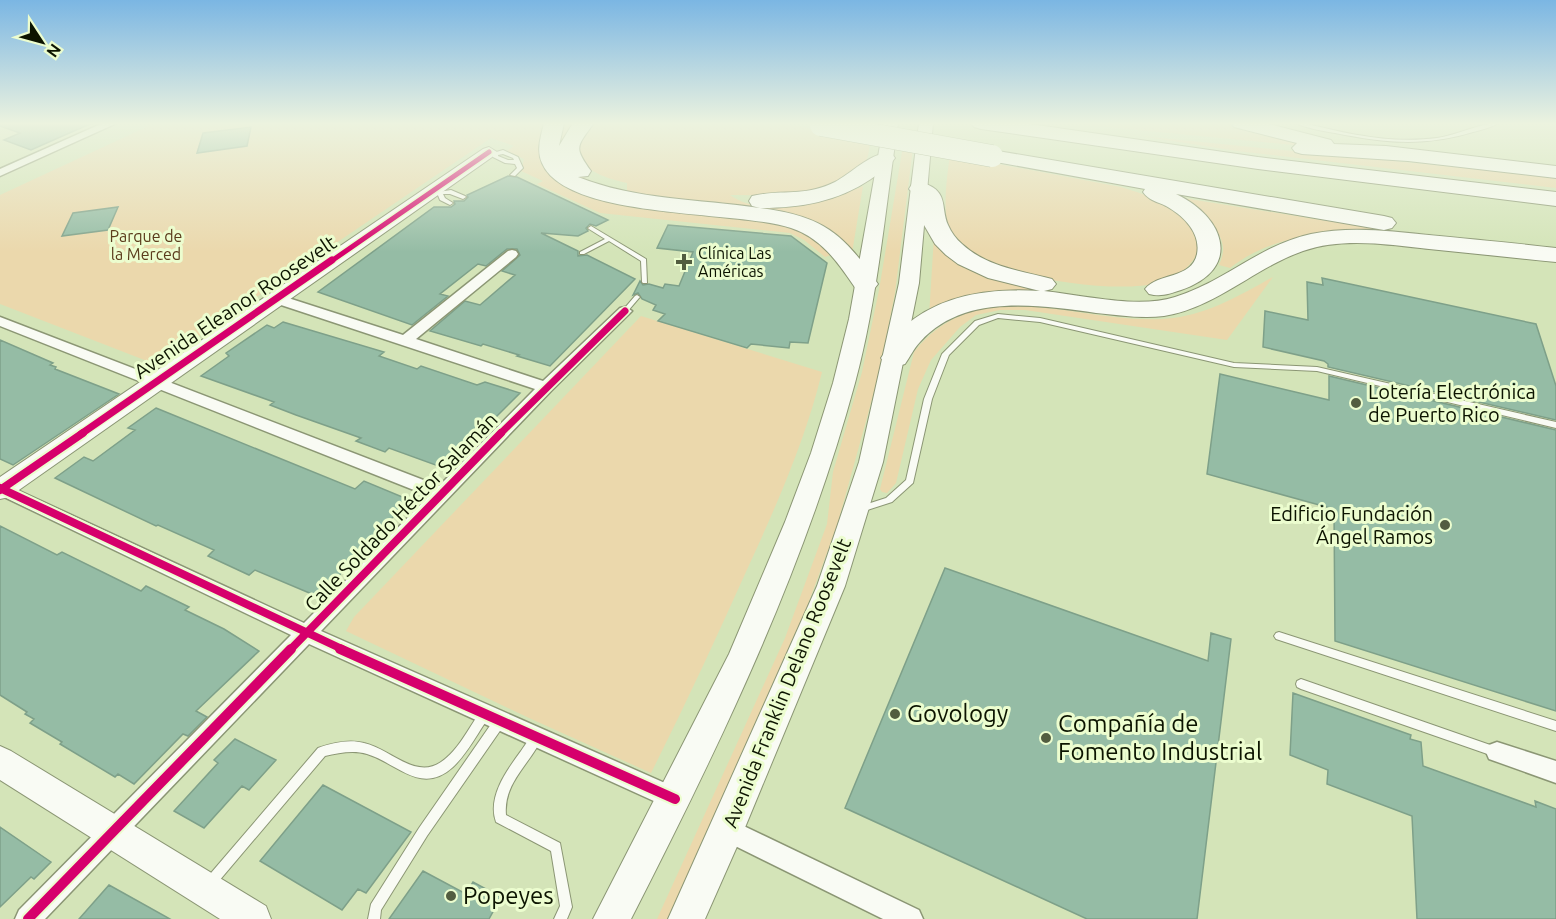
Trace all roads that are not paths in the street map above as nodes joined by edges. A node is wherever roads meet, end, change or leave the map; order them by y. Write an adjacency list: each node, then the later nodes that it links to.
1 (16, 166): 14 (street)
2 (473, 166): 18 (main road, Avenida Eleanor Roosevelt)
3 (518, 166): 15 (lane)
4 (554, 166): 29 (highway)
5 (574, 166): 6 (highway)
6 (875, 166)
7 (884, 166): 29 (main road)
8 (922, 166): 17 (main road, Avenida Franklin Delano Roosevelt)
9 (1077, 166): 16 (highway)
10 (1157, 166): 22 (highway)
11 (1282, 166): 20 (highway)
12 (1502, 166): 13 (highway)
13 (1556, 172)
14 (0, 173)
15 (513, 175)
16 (1116, 178): 17 (highway); 27 (highway)
17 (920, 189): 34 (main road, Avenida Franklin Delano Roosevelt)
18 (436, 192): 19 (lane); 21 (lane); 30 (main road, Avenida Eleanor Roosevelt)
19 (463, 197)
20 (1556, 199)
21 (450, 203)
22 (1556, 219)
23 (591, 228): 24 (lane)
24 (609, 239): 25 (lane); 28 (lane)
25 (582, 253)
26 (512, 254): 33 (street)
27 (1556, 255): 34 (highway)
28 (645, 282)
29 (865, 284): 50 (main road)
30 (277, 299): 33 (street); 35 (main road, Avenida Eleanor Roosevelt)
31 (631, 304): 36 (street, Calle Soldado Héctor Salamán)
32 (0, 321): 35 (street)
33 (406, 340): 36 (street)
34 (895, 358): 40 (main road, Avenida Franklin Delano Roosevelt)
35 (154, 382): 38 (main road, Avenida Eleanor Roosevelt); 39 (street)
36 (546, 387): 39 (street, Calle Soldado Héctor Salamán)
37 (1556, 425): 40 (lane)
38 (1, 489): 41 (street)
39 (442, 494): 41 (street, Calle Soldado Héctor Salamán)
40 (855, 511): 51 (main road, Avenida Franklin Delano Roosevelt)
41 (306, 633): 44 (street); 52 (street, Calle Soldado Héctor Salamán)
42 (1279, 636): 45 (lane)
43 (1301, 684): 47 (lane)
44 (493, 717): 46 (street); 53 (lane); 57 (lane)
45 (1556, 726)
46 (538, 737): 50 (street); 58 (lane)
47 (1497, 752): 49 (street)
48 (0, 762): 52 (main road)
49 (1556, 772)
50 (675, 799): 59 (main road)
51 (727, 830): 54 (street); 60 (main road, Avenida Franklin Delano Roosevelt)
52 (113, 832): 53 (main road); 55 (street, Calle Soldado Héctor Salamán)
53 (204, 888): 56 (main road)
54 (894, 916)
55 (28, 919)
56 (253, 919)
57 (374, 919)
58 (560, 919)
59 (610, 919)
60 (686, 919)

